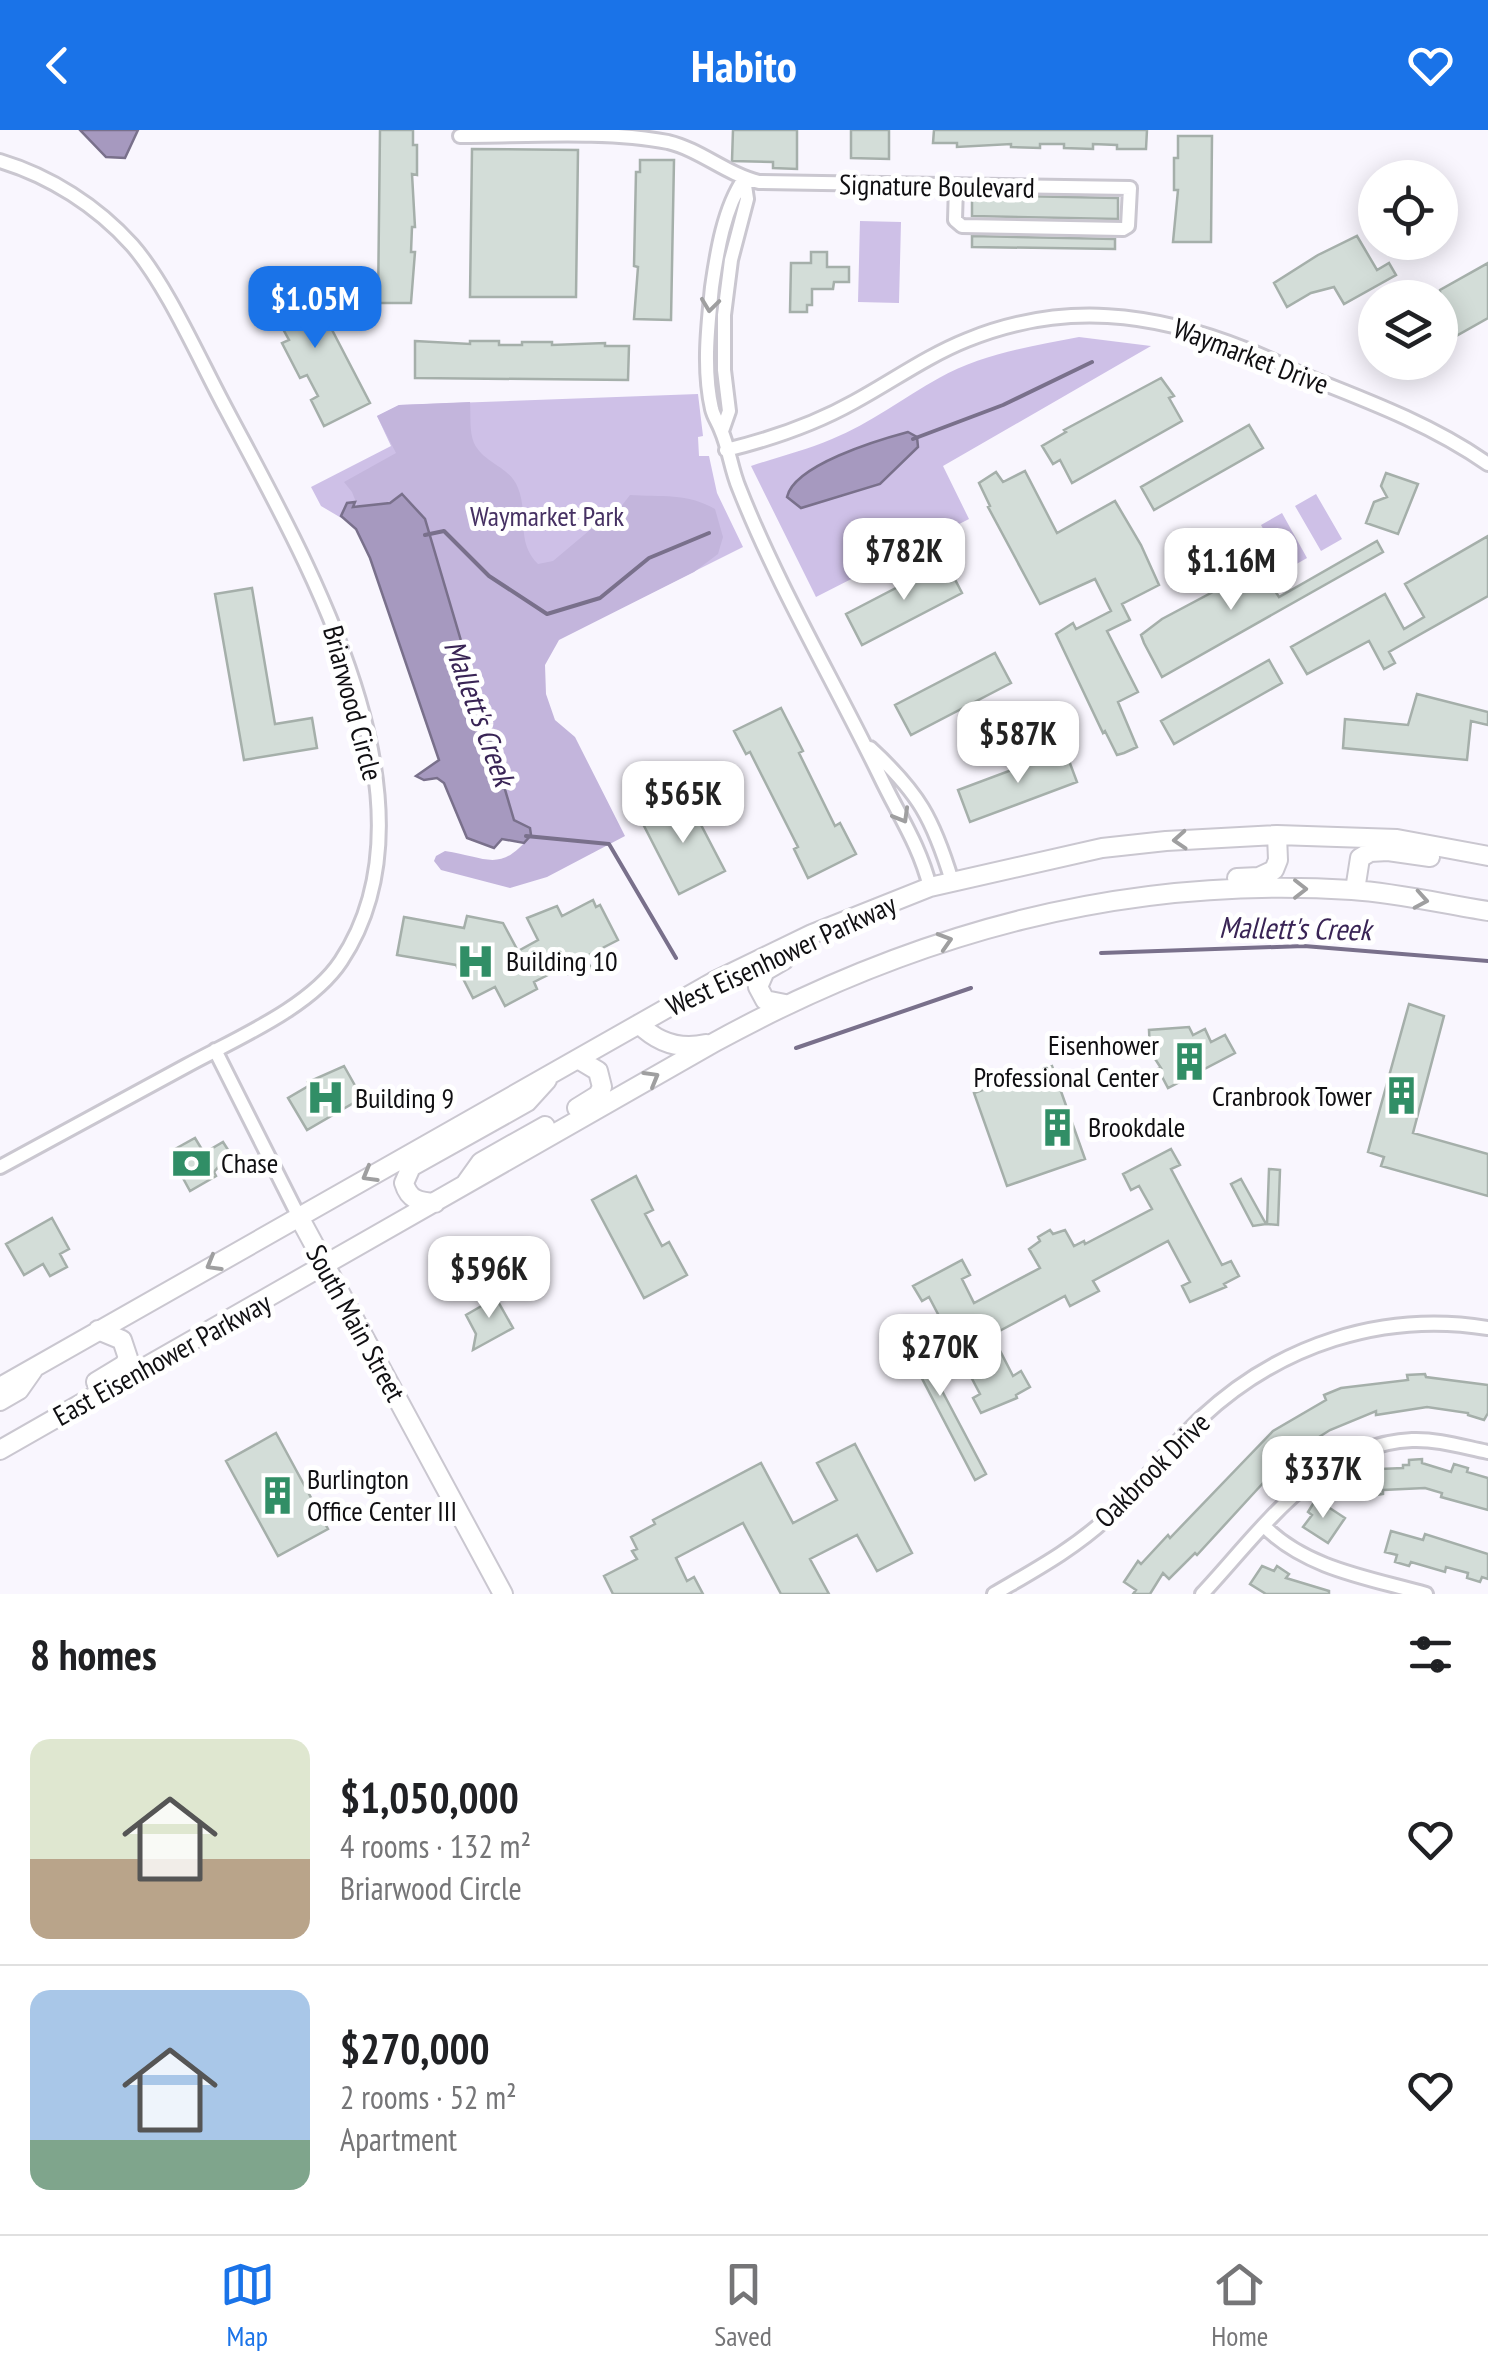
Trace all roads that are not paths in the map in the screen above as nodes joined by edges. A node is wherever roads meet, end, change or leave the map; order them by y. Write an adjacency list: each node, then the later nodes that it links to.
1 (460, 136): 3 (street, Signature Boulevard)
2 (0, 160): 19 (street, Briarwood Circle)
3 (744, 178): 4 (street, Signature Boulevard); 5 (street)
4 (956, 186): 4 (street, Signature Boulevard)
5 (726, 450): 6 (street, Waymarket Drive); 7 (street)
6 (1488, 464)
7 (868, 746): 11 (street); 13 (street, one-way to 13)
8 (1277, 835): 9 (main road, West Eisenhower Parkway); 11 (main road, West Eisenhower Parkway, one-way to 11); 14 (main road)
9 (1488, 856)
10 (1488, 866): 12 (main road)
11 (952, 881): 13 (main road, West Eisenhower Parkway)
12 (1355, 890): 14 (main road, West Eisenhower Parkway, one-way to 12); 15 (main road, West Eisenhower Parkway, one-way to 15)
13 (921, 891): 16 (main road); 17 (main road, West Eisenhower Parkway)
14 (1101, 902): 16 (main road, West Eisenhower Parkway, one-way to 14)
15 (1488, 911)
16 (785, 1004): 18 (main road, West Eisenhower Parkway)
17 (639, 1024): 18 (main road); 20 (main road, West Eisenhower Parkway)
18 (715, 1042): 23 (main road, West Eisenhower Parkway, one-way to 18)
19 (215, 1050): 22 (street, Briarwood Circle); 25 (street, South Main Street)
20 (578, 1058): 21 (main road, West Eisenhower Parkway); 23 (main road)
21 (557, 1069): 24 (main road); 25 (main road, West Eisenhower Parkway, one-way to 25)
22 (0, 1167)
23 (463, 1188): 24 (main road, West Eisenhower Parkway)
24 (435, 1203): 26 (main road, West Eisenhower Parkway)
25 (298, 1215): 26 (main road, South Main Street); 28 (main road, East Eisenhower Parkway, one-way to 28)
26 (325, 1267): 32 (main road, East Eisenhower Parkway); 35 (main road, South Main Street)
27 (1488, 1328): 36 (street, Oakbrook Drive)
28 (98, 1330): 29 (main road, East Eisenhower Parkway); 32 (main road)
29 (36, 1366): 30 (main road, East Eisenhower Parkway); 31 (main road)
30 (0, 1387)
31 (0, 1401)
32 (0, 1448)
33 (1488, 1452): 34 (street)
34 (1265, 1527): 37 (street); 38 (street)
35 (502, 1594)
36 (994, 1594)
37 (1202, 1594)
38 (1426, 1594)

